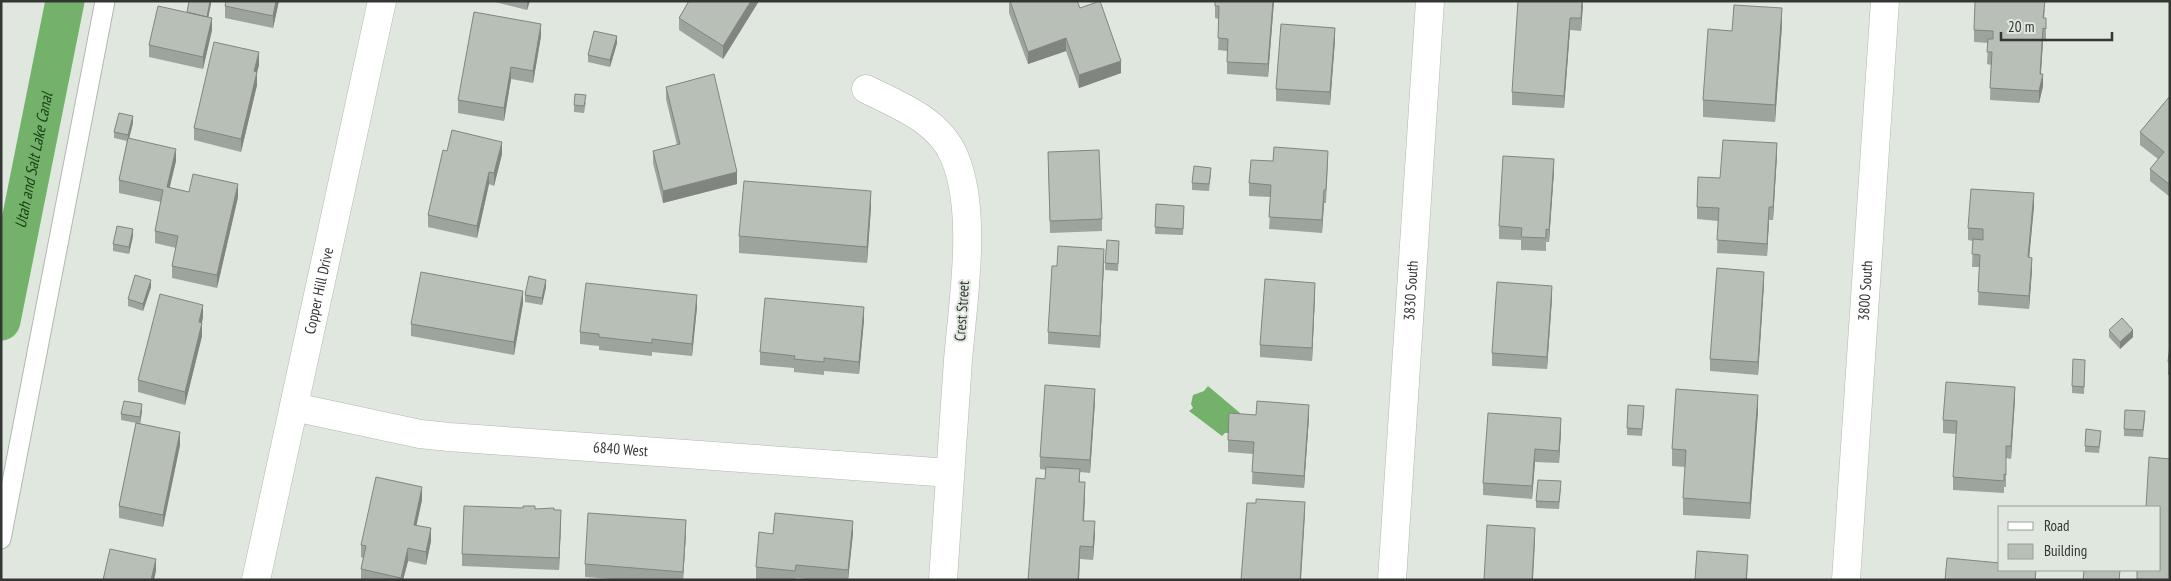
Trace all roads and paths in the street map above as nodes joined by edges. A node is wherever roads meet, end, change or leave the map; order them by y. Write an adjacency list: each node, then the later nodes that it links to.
1 (105, 1): 8 (lane)
2 (382, 1): 6 (street, Copper Hill Drive)
3 (1430, 1): 11 (street, 3830 South)
4 (1885, 1): 12 (street, 3800 South)
5 (866, 89): 7 (street, Crest Street)
6 (294, 408): 7 (street, 6840 West); 9 (street, Copper Hill Drive)
7 (950, 473): 10 (street, Crest Street)
8 (1, 539)
9 (256, 580)
10 (943, 580)
11 (1392, 580)
12 (1846, 580)

